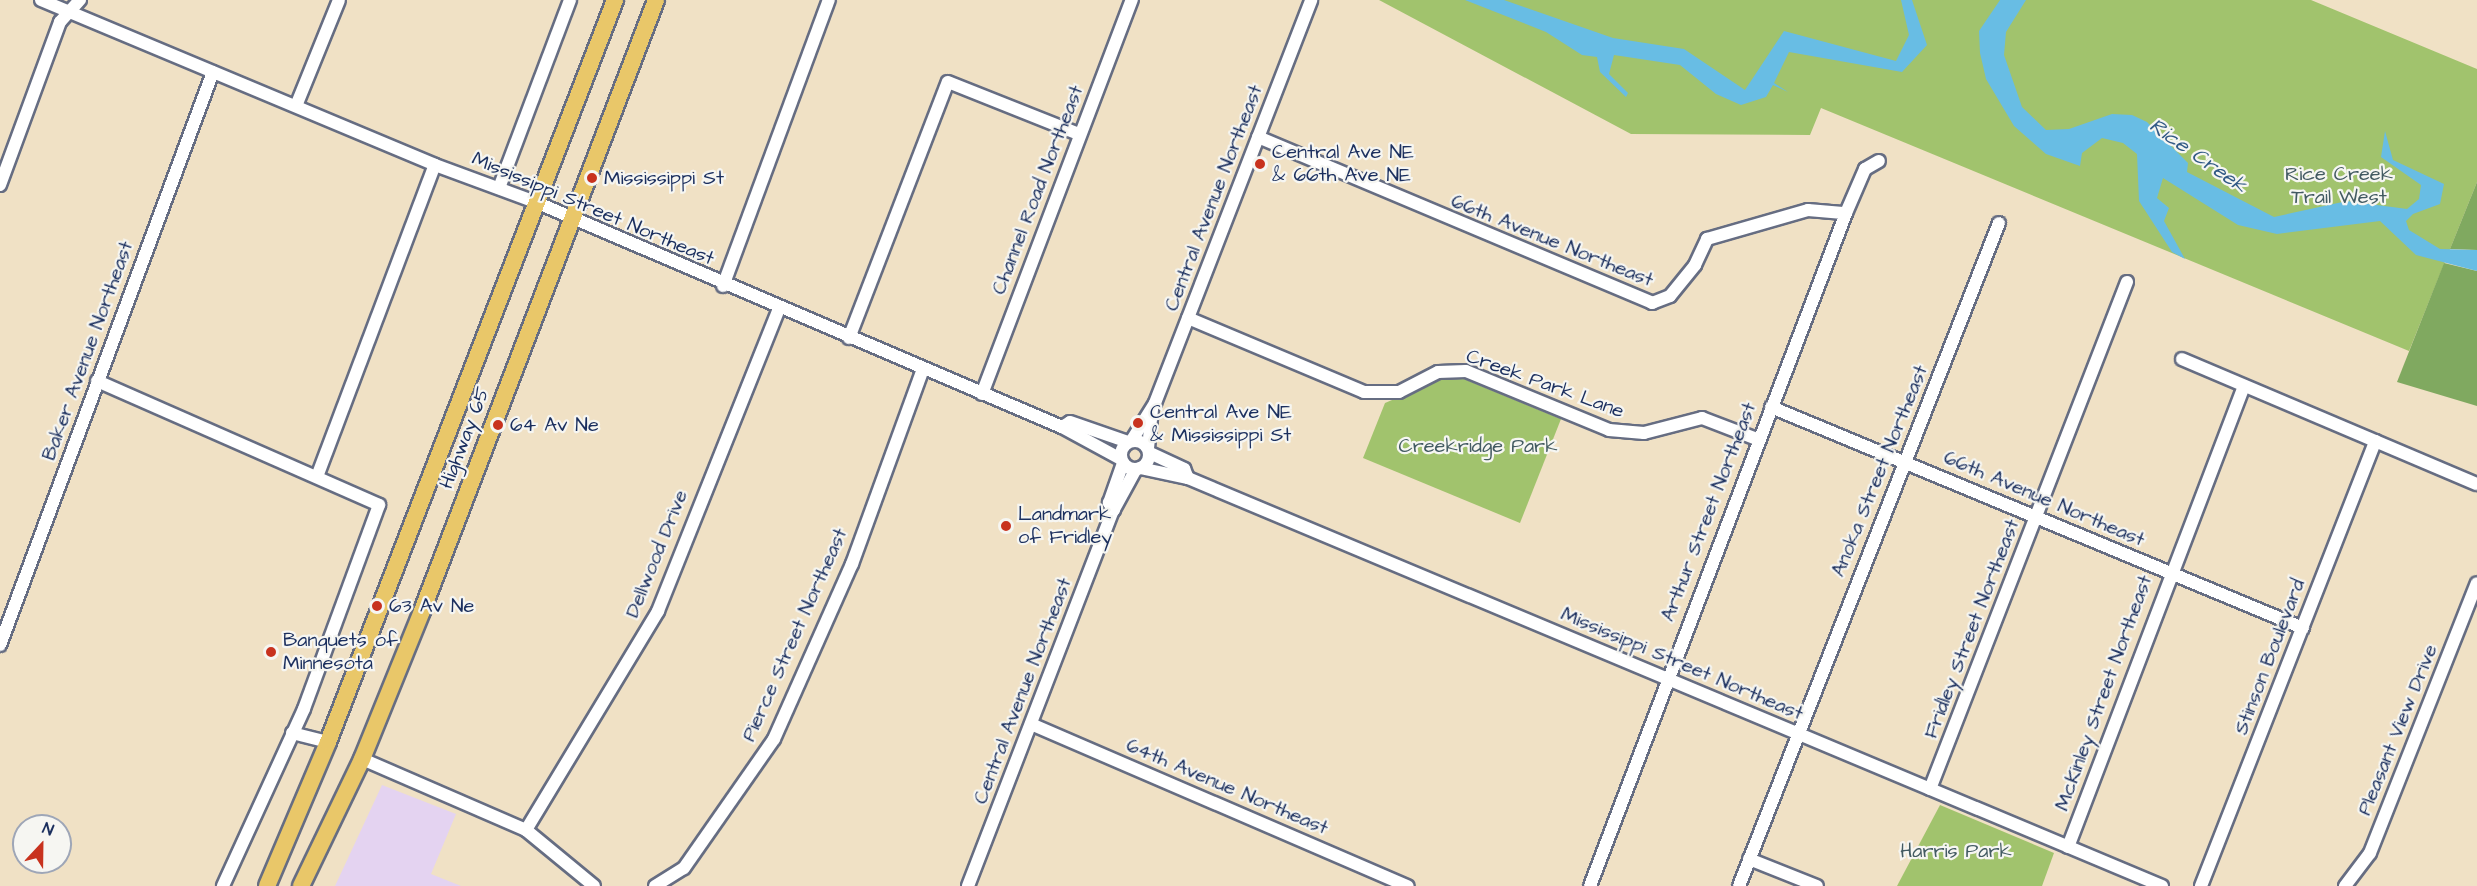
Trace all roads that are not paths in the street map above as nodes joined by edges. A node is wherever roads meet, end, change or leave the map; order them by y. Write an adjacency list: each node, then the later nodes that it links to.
1 (42, 0): 10 (street, Mississippi Street Northeast)
2 (80, 0): 10 (street)
3 (339, 0): 12 (street)
4 (570, 0): 18 (street)
5 (615, 0): 19 (highway, Highway 65)
6 (656, 0): 21 (highway, Highway 65)
7 (829, 0): 24 (street)
8 (1132, 0): 13 (street, Channel Road Northeast)
9 (1311, 0): 14 (street, Central Avenue Northeast)
10 (72, 13): 11 (street, Mississippi Street Northeast); 17 (street)
11 (213, 72): 12 (street, Mississippi Street Northeast); 30 (street, Baker Avenue Northeast)
12 (296, 106): 16 (street, Mississippi Street Northeast)
13 (1079, 134): 27 (street); 32 (street, Channel Road Northeast)
14 (1258, 137): 20 (street, 66th Avenue Northeast); 26 (street, Central Avenue Northeast)
15 (1879, 161): 20 (street, Arthur Street Northeast)
16 (435, 165): 18 (street, Mississippi Street Northeast); 43 (street)
17 (0, 185)
18 (499, 188): 19 (street, Mississippi Street Northeast)
19 (538, 203): 21 (street, Mississippi Street Northeast); 56 (highway, Highway 65)
20 (1846, 213): 33 (street, Arthur Street Northeast)
21 (572, 219): 24 (street, Mississippi Street Northeast); 57 (highway, Highway 65)
22 (1999, 223): 41 (street, Anoka Street Northeast)
23 (2127, 282): 47 (street, Fridley Street Northeast)
24 (723, 286): 25 (street, Mississippi Street Northeast)
25 (779, 309): 27 (street, Mississippi Street Northeast); 59 (street, Dellwood Drive)
26 (1188, 318): 34 (street, Central Avenue Northeast); 36 (street, Creek Park Lane)
27 (849, 338): 29 (street, Mississippi Street Northeast)
28 (2182, 359): 31 (street)
29 (923, 369): 32 (street, Mississippi Street Northeast); 66 (street, Pierce Street Northeast)
30 (97, 381): 43 (street); 51 (street, Baker Avenue Northeast)
31 (2244, 386): 38 (street); 48 (street, McKinley Street Northeast)
32 (982, 394): 35 (street, Mississippi Street Northeast)
33 (1771, 407): 36 (street, Arthur Street Northeast); 41 (street, 66th Avenue Northeast)
34 (1152, 410): 37 (street, Central Avenue Northeast); 39 (street, Central Avenue Northeast)
35 (1062, 427): 37 (street, Mississippi Street Northeast); 40 (street, Mississippi Street Northeast)
36 (1757, 439): 52 (street, Arthur Street Northeast)
37 (1130, 441): 39 (street, Mississippi Street Northeast); 40 (street, Central Avenue Northeast)
38 (2375, 441): 45 (street); 50 (street, Stinson Boulevard)
39 (1149, 451): 42 (street, Central Avenue Northeast); 44 (street, Mississippi Street Northeast)
40 (1122, 461): 42 (street, Mississippi Street Northeast); 46 (street, Central Avenue Northeast)
41 (1904, 462): 47 (street, 66th Avenue Northeast); 55 (street, Anoka Street Northeast)
42 (1138, 469): 44 (street, Mississippi Street Northeast); 46 (street, Central Avenue Northeast)
43 (318, 474): 54 (street)
44 (1188, 478): 52 (street, Mississippi Street Northeast)
45 (2477, 484)
46 (1114, 510): 53 (street, Central Avenue Northeast)
47 (2037, 517): 48 (street, 66th Avenue Northeast); 58 (street, Fridley Street Northeast)
48 (2170, 573): 50 (street, 66th Avenue Northeast); 60 (street, McKinley Street Northeast)
49 (2477, 583): 74 (street, Pleasant View Drive)
50 (2302, 628): 73 (street, Stinson Boulevard)
51 (0, 645)
52 (1665, 678): 55 (street, Mississippi Street Northeast); 69 (street, Arthur Street Northeast)
53 (1031, 724): 67 (street, Central Avenue Northeast); 68 (street, 64th Avenue Northeast)
54 (292, 733): 56 (street); 62 (street)
55 (1797, 734): 58 (street, Mississippi Street Northeast); 61 (street, Anoka Street Northeast)
56 (328, 742): 63 (highway, Highway 65)
57 (362, 759): 59 (street); 64 (highway, Highway 65)
58 (1930, 789): 60 (street, Mississippi Street Northeast)
59 (526, 830): 65 (street)
60 (2068, 847): 72 (street, Mississippi Street Northeast)
61 (1749, 859): 70 (street, Anoka Street Northeast); 71 (street)
62 (223, 886)
63 (267, 886)
64 (301, 886)
65 (594, 886)
66 (655, 886)
67 (968, 886)
68 (1408, 886)
69 (1590, 886)
70 (1739, 886)
71 (1817, 886)
72 (2162, 886)
73 (2201, 886)
74 (2345, 886)

